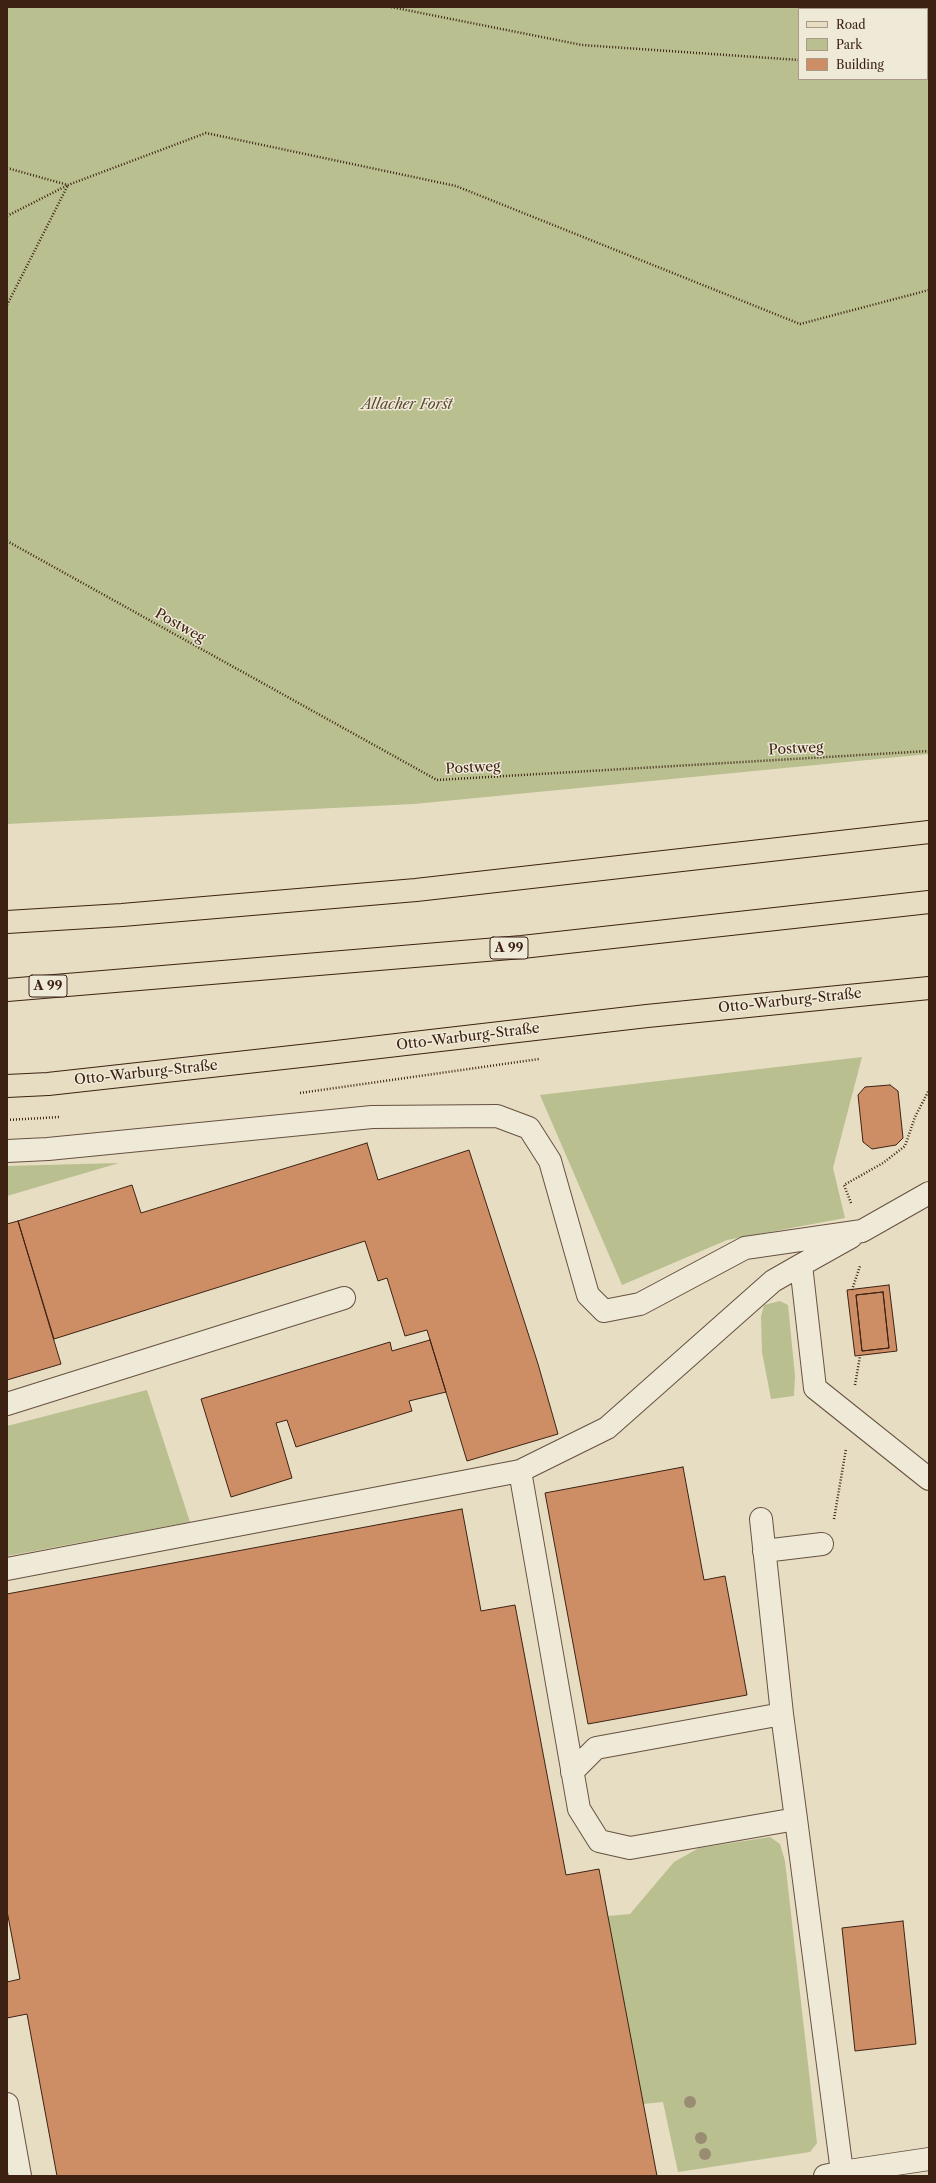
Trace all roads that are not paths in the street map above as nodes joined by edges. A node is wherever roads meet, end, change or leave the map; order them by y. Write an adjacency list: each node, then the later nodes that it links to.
1 (929, 832): 3 (main road)
2 (929, 902): 5 (main road, A 99)
3 (7, 922)
4 (929, 988): 6 (main road, Otto-Warburg-Straße)
5 (7, 990)
6 (7, 1086)
7 (7, 1151): 11 (lane)
8 (929, 1176): 10 (lane)
9 (929, 1193): 10 (lane)
10 (909, 1204): 11 (lane)
11 (862, 1231): 12 (lane)
12 (801, 1265): 15 (lane); 16 (lane)
13 (344, 1298): 14 (lane)
14 (7, 1404)
15 (520, 1471): 20 (lane); 22 (lane)
16 (929, 1479)
17 (760, 1519): 19 (lane)
18 (822, 1544): 19 (lane)
19 (764, 1551): 21 (lane)
20 (7, 1569)
21 (782, 1714): 22 (lane); 23 (lane)
22 (572, 1772): 23 (lane)
23 (796, 1819): 26 (lane)
24 (7, 2104): 27 (lane)
25 (929, 2158): 26 (lane)
26 (833, 2174)
27 (20, 2176)

